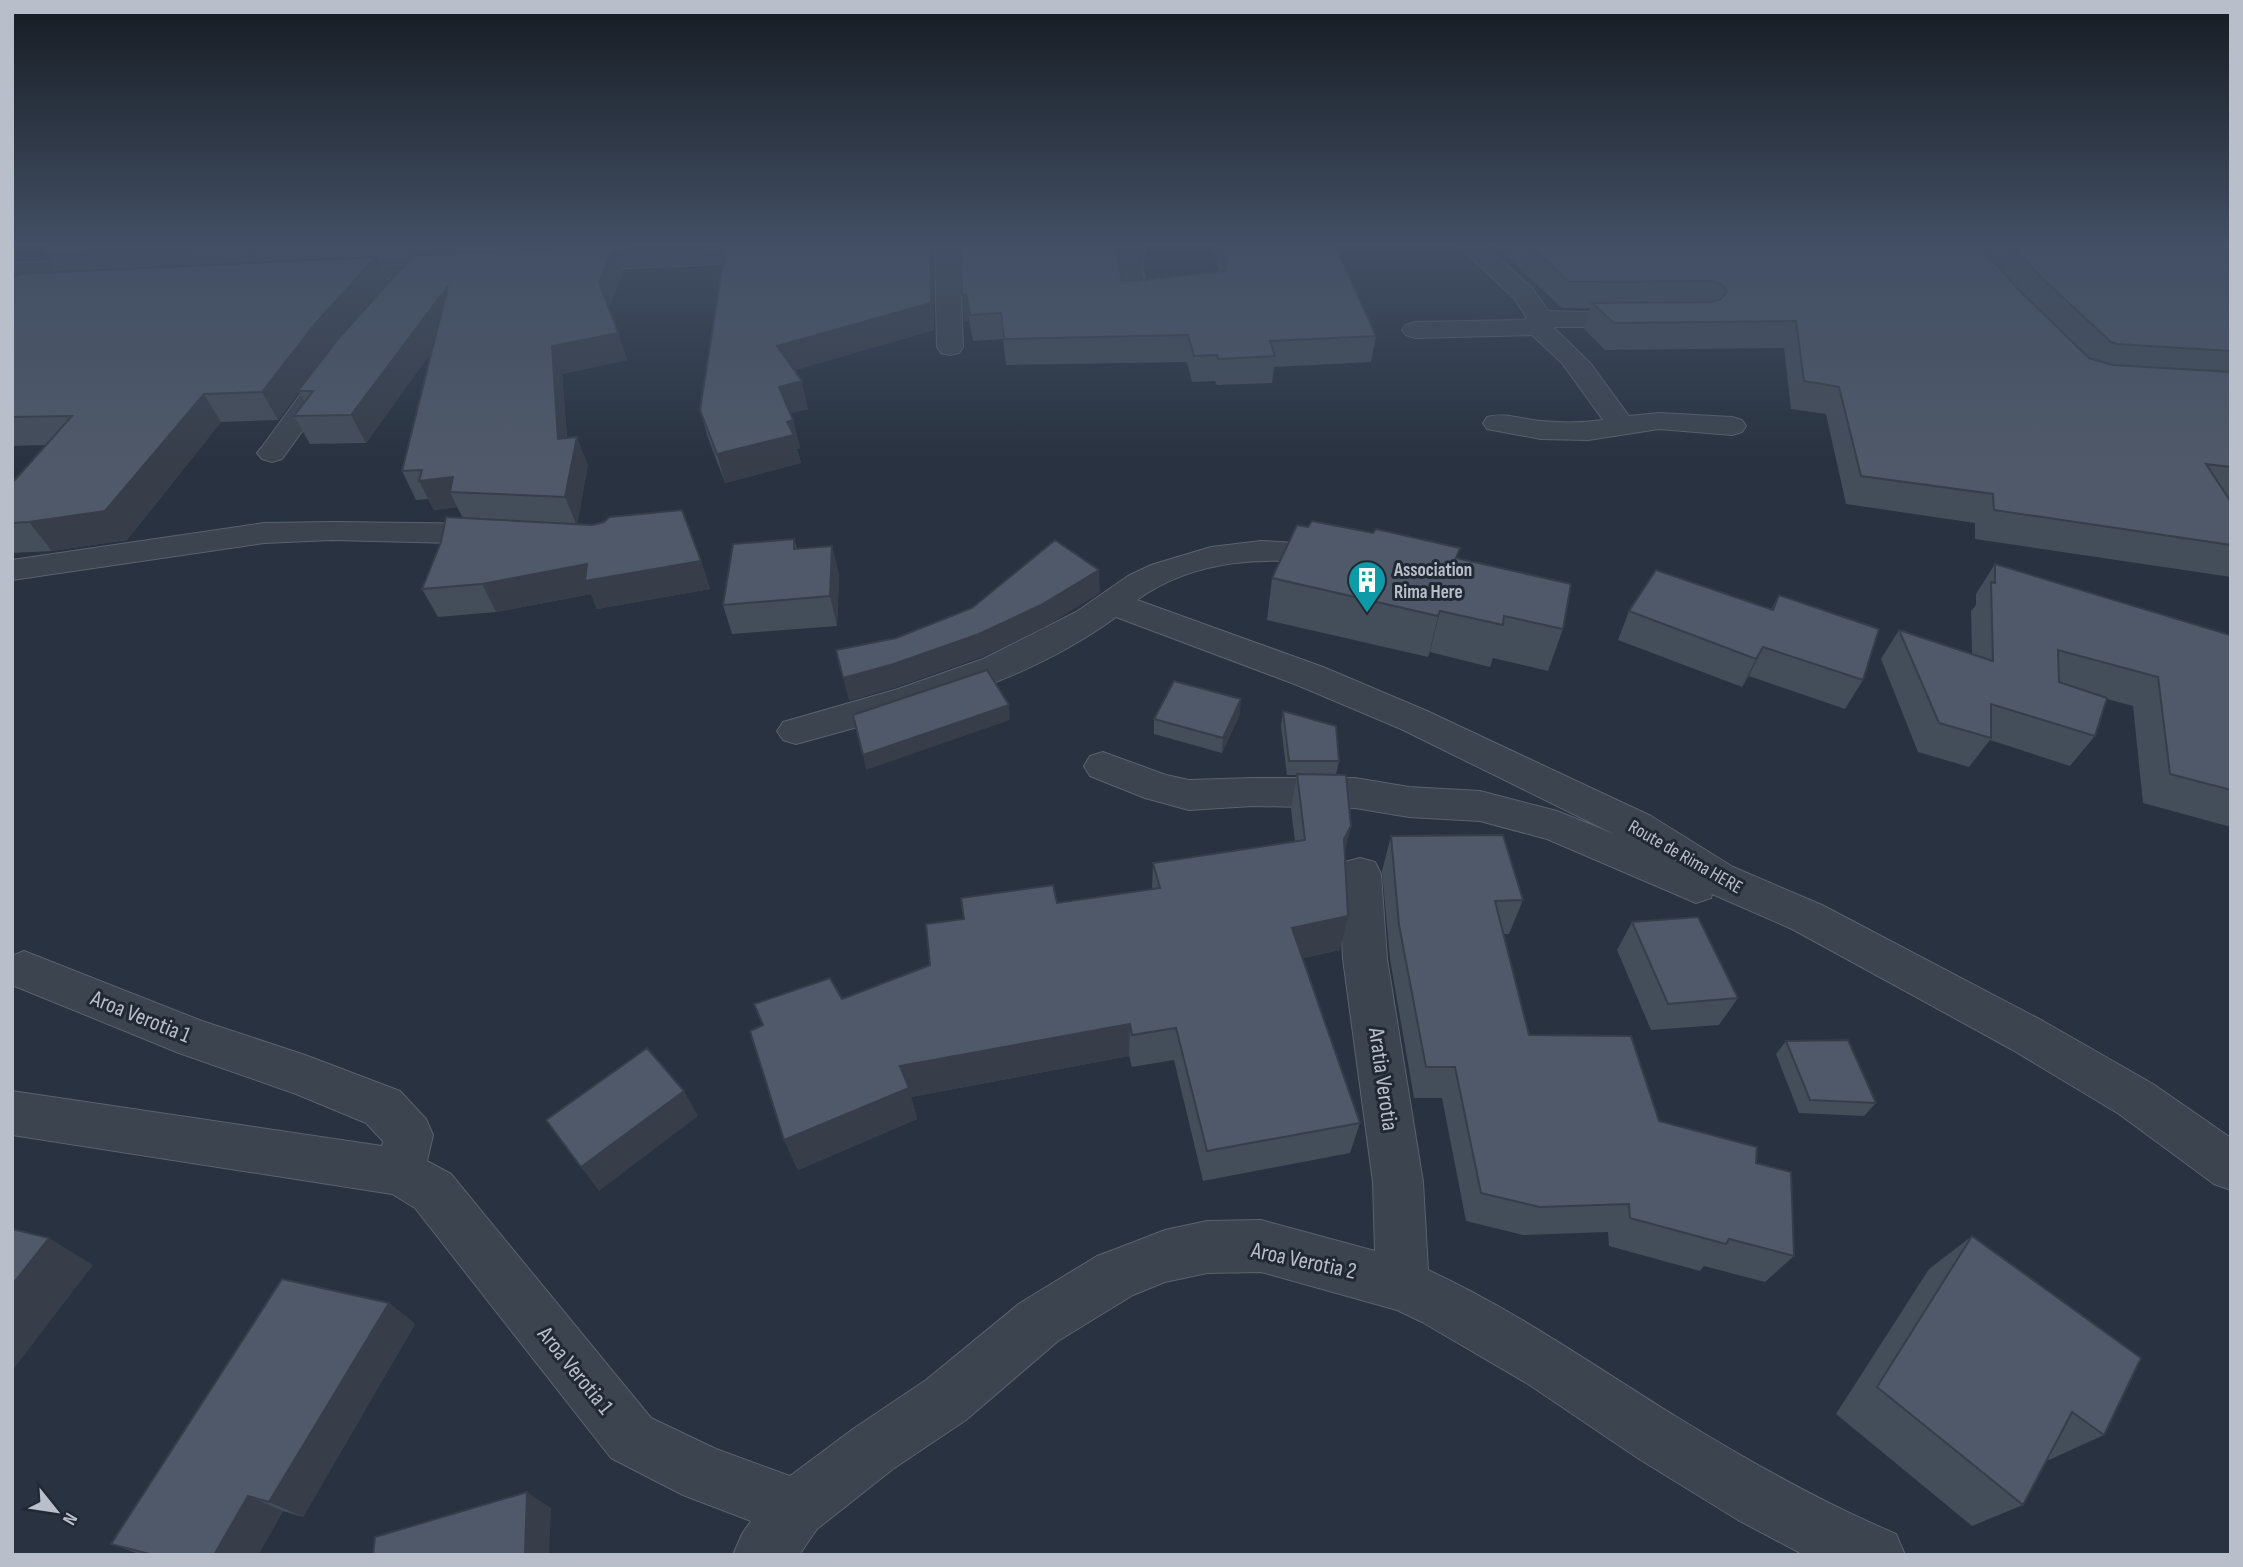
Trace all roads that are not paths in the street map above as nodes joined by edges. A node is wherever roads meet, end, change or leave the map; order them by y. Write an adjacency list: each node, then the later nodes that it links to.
1 (949, 316): 6 (street)
2 (1534, 316): 4 (street)
3 (1666, 319): 4 (street)
4 (1537, 322): 5 (street); 9 (street)
5 (1415, 330)
6 (950, 347)
7 (342, 359): 11 (street)
8 (1497, 424): 9 (street)
9 (1621, 425): 10 (street)
10 (1732, 426)
11 (272, 453)
12 (530, 535): 14 (street)
13 (1366, 559): 15 (street)
14 (12, 570)
15 (1112, 603): 16 (street); 19 (street, Route de Rima HERE)
16 (796, 731)
17 (1103, 766): 19 (street)
18 (1360, 874): 24 (street, Aratia Verotia)
19 (1807, 917): 22 (street, Route de Rima HERE)
20 (24, 970): 23 (street, Aroa Verotia 1)
21 (12, 1113): 23 (street, Aroa Verotia 1)
22 (2231, 1167)
23 (401, 1172): 25 (street, Aroa Verotia 1)
24 (1403, 1285): 25 (street, Aroa Verotia 2); 27 (street, Aroa Verotia 2)
25 (796, 1508): 26 (street, Aroa Verotia 2)
26 (763, 1555)
27 (1875, 1555)

